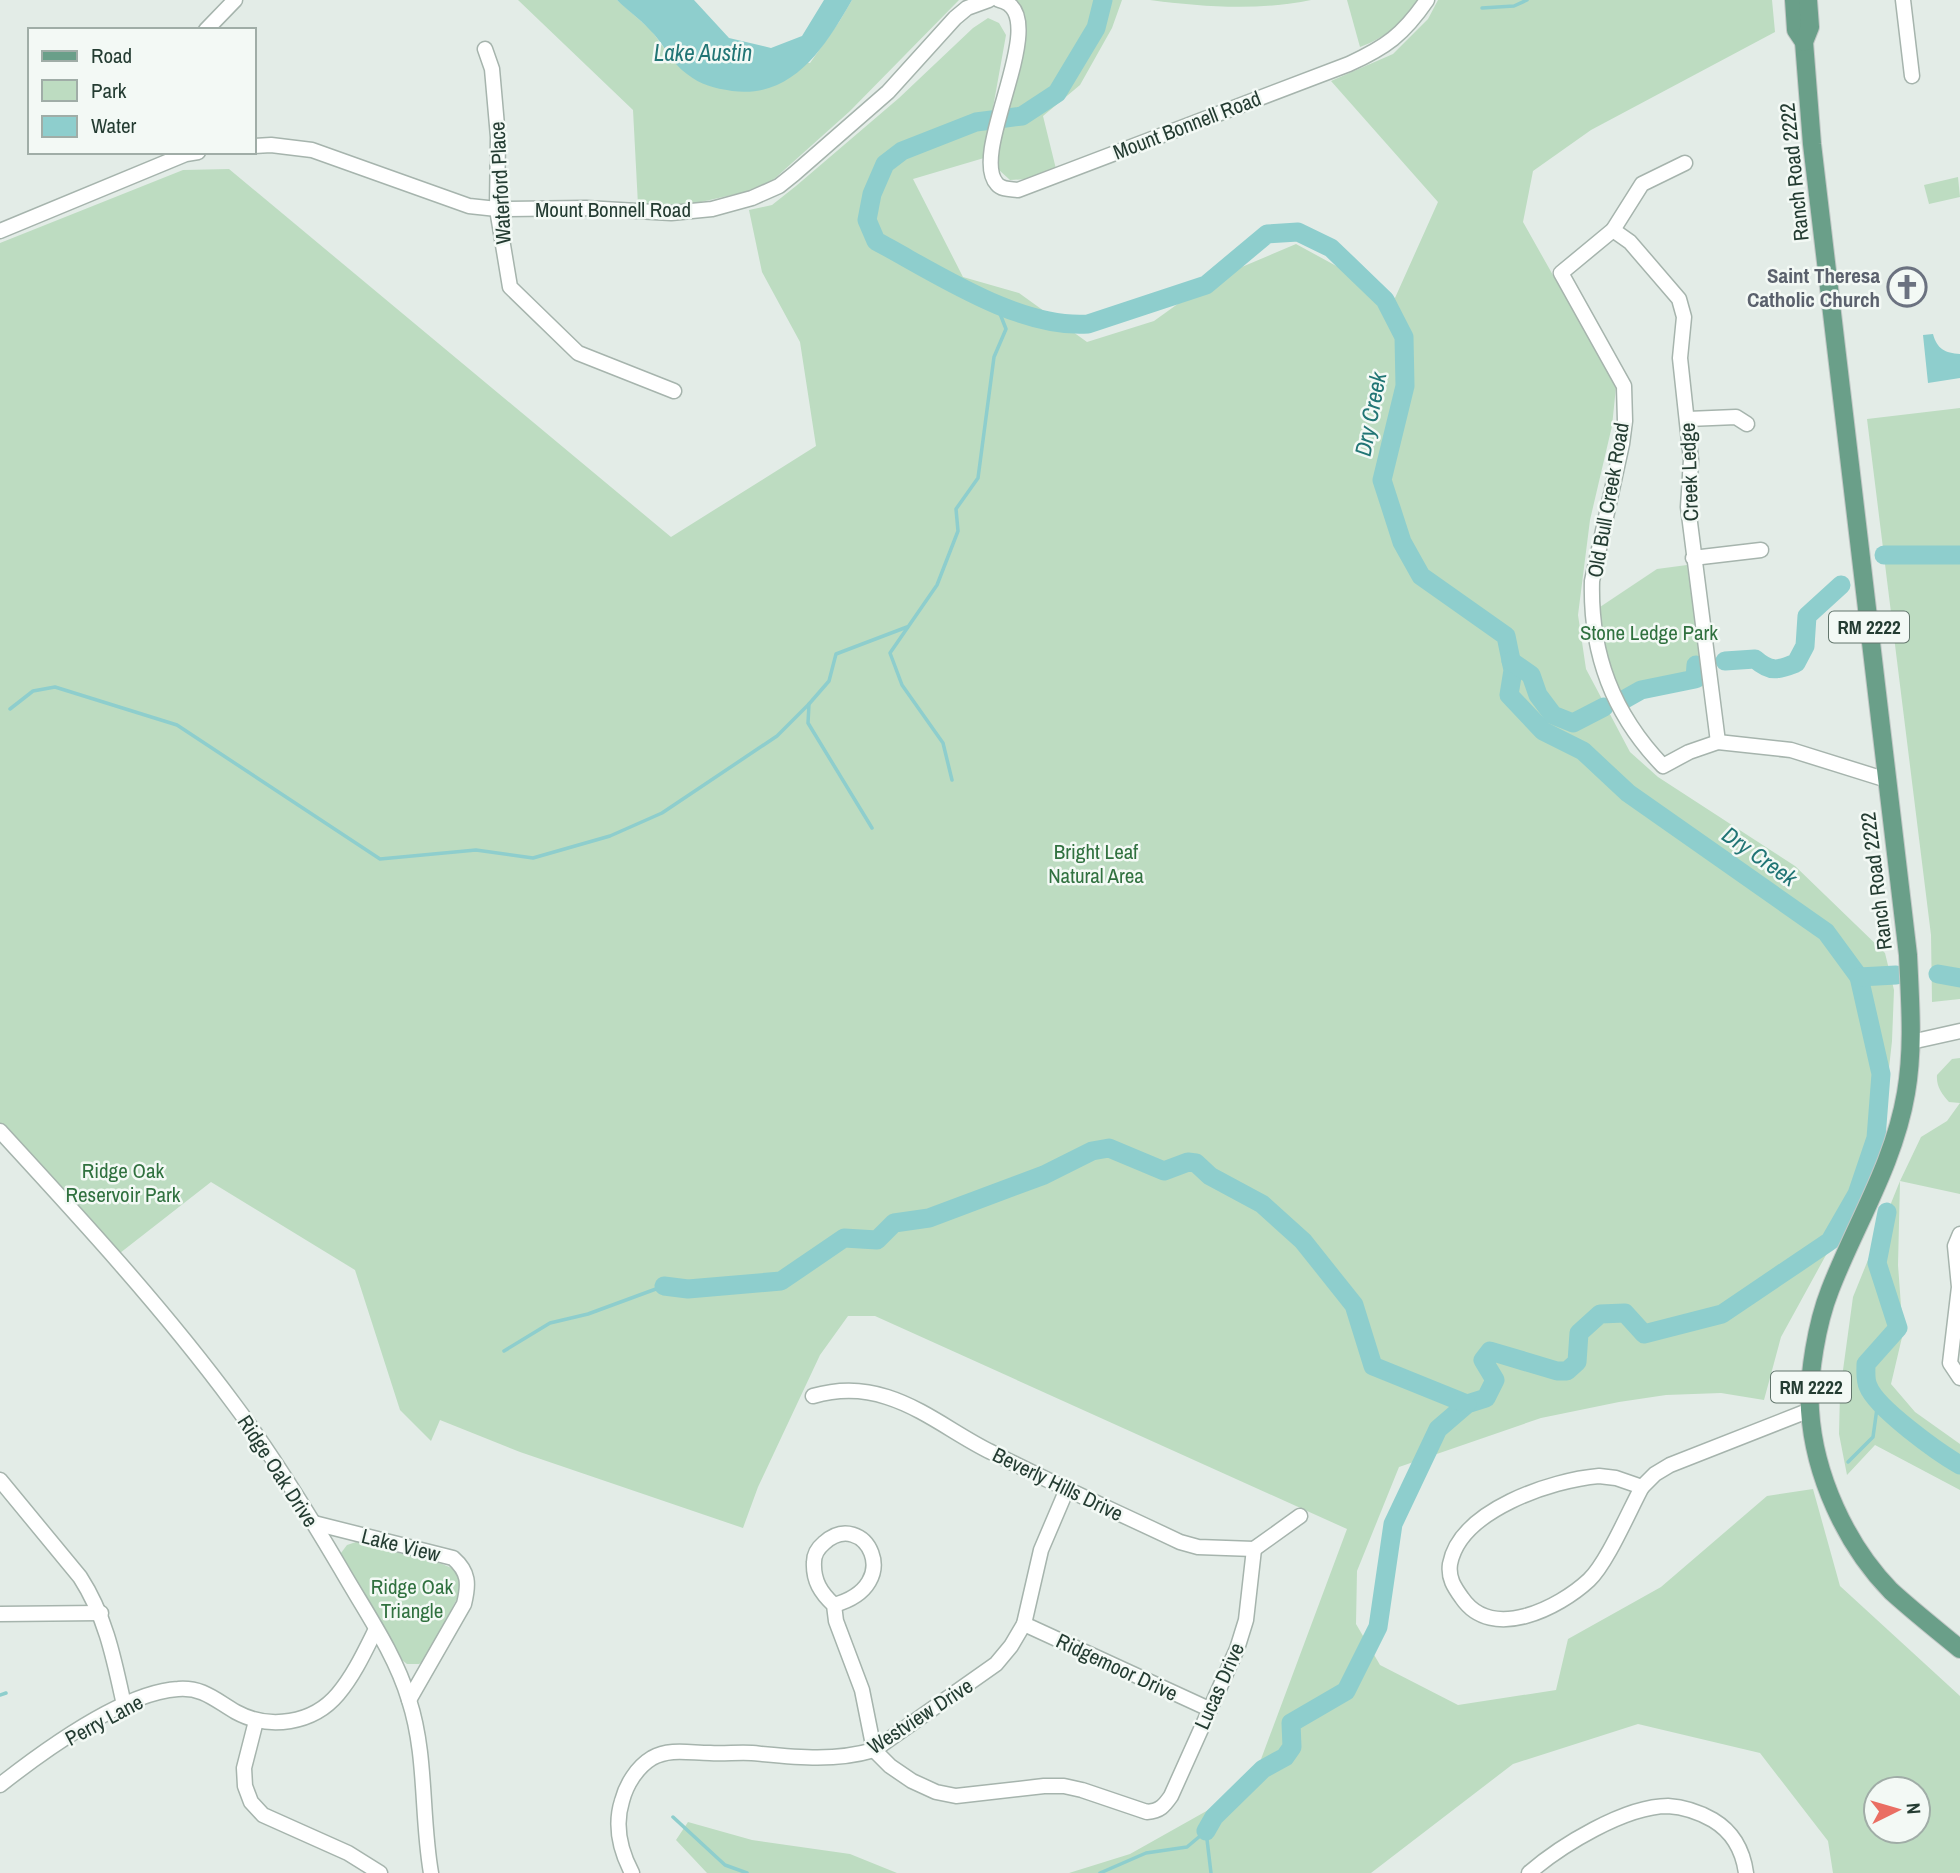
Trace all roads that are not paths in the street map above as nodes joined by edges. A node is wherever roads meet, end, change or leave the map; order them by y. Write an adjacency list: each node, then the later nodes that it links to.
1 (235, 0): 8 (street)
2 (989, 0): 15 (street, Mount Bonnell Road)
3 (999, 0): 4 (street, Mount Bonnell Road)
4 (1427, 0)
5 (1794, 0): 9 (main road, Ranch Road 2222 / RM 2222)
6 (1808, 0): 9 (main road, Ranch Road 2222 / RM 2222)
7 (1903, 0): 11 (street)
8 (208, 28)
9 (1804, 43): 24 (main road, Ranch Road 2222 / RM 2222)
10 (485, 49): 15 (street, Waterford Place)
11 (1912, 76)
12 (256, 146): 15 (street, Mount Bonnell Road)
13 (188, 154): 17 (street)
14 (1685, 163): 16 (street)
15 (497, 209): 18 (street, Waterford Place)
16 (1613, 230): 19 (street, Creek Ledge); 23 (street, Old Bull Creek Road)
17 (0, 231)
18 (674, 391)
19 (1688, 419): 20 (street); 22 (street, Creek Ledge)
20 (1747, 424)
21 (1761, 550): 22 (street)
22 (1693, 558): 23 (street, Creek Ledge)
23 (1718, 742): 24 (street)
24 (1886, 780): 26 (main road, Ranch Road 2222 / RM 2222)
25 (1960, 1031): 26 (street)
26 (1911, 1042): 31 (main road, Ranch Road 2222 / RM 2222)
27 (0, 1131): 36 (street, Ridge Oak Drive)
28 (1960, 1234): 29 (street)
29 (1960, 1378)
30 (813, 1396): 34 (street, Beverly Hills Drive)
31 (1810, 1410): 33 (street); 43 (main road, Ranch Road 2222 / RM 2222)
32 (0, 1480): 39 (street)
33 (1642, 1487): 33 (street)
34 (1067, 1489): 37 (street, Beverly Hills Drive); 41 (street, Westview Drive)
35 (1300, 1516): 37 (street)
36 (314, 1523): 42 (street, Ridge Oak Drive); 44 (street, Lake View)
37 (1254, 1549): 46 (street, Lucas Drive)
38 (834, 1605): 38 (street); 48 (street)
39 (101, 1613): 40 (street); 45 (street)
40 (0, 1614)
41 (1024, 1625): 46 (street, Ridgemoor Drive); 48 (street, Westview Drive)
42 (376, 1629): 44 (street, Ridge Oak Drive); 47 (street, Perry Lane)
43 (1960, 1649)
44 (410, 1700): 51 (street, Ridge Oak Drive)
45 (124, 1705): 47 (street, Perry Lane); 49 (street, Perry Lane)
46 (1209, 1709): 48 (street, Lucas Drive)
47 (256, 1721): 50 (street)
48 (874, 1750): 52 (street, Westview Drive)
49 (0, 1785)
50 (380, 1873)
51 (430, 1873)
52 (632, 1873)
53 (1529, 1873): 54 (street)
54 (1745, 1873)

